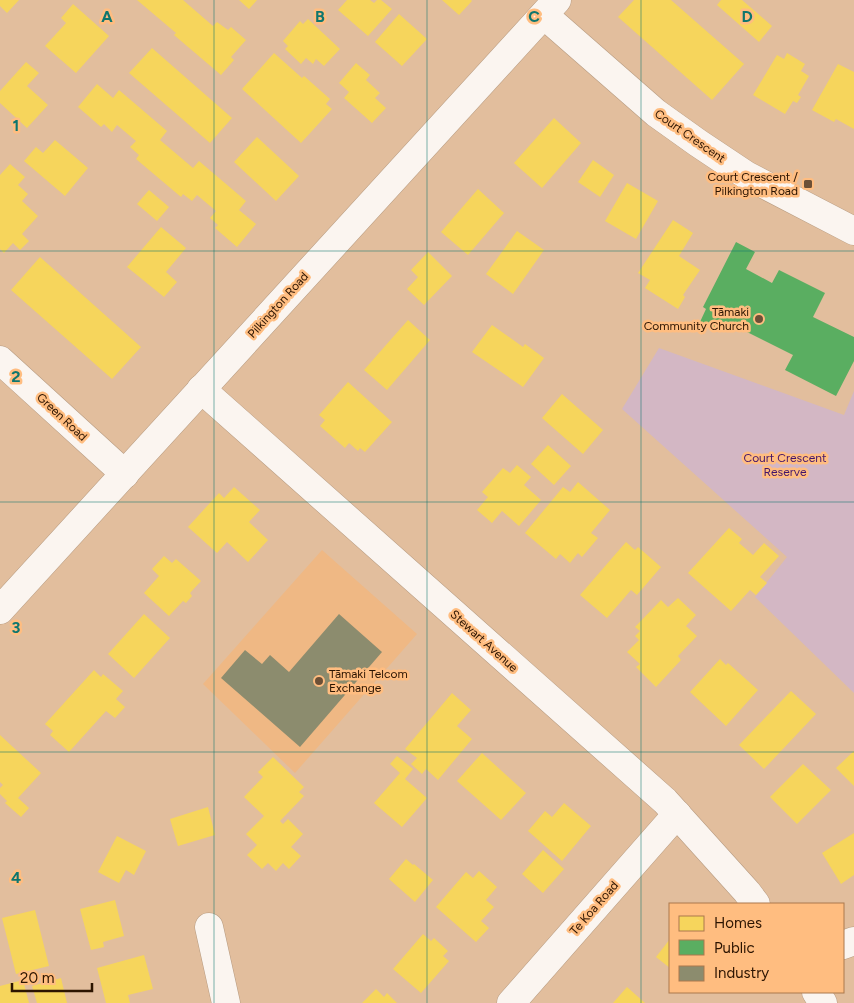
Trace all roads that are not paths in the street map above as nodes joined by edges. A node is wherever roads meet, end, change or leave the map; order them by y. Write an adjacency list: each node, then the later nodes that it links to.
1 (550, 7): 2 (street, Court Crescent); 4 (street, Pilkington Road)
2 (854, 231)
3 (0, 360): 5 (street, Green Road)
4 (201, 389): 5 (street, Pilkington Road); 7 (street, Stewart Avenue)
5 (125, 474): 6 (street, Pilkington Road)
6 (0, 610)
7 (677, 814): 8 (street, Stewart Avenue); 11 (street, Te Koa Road)
8 (755, 903)
9 (209, 927): 10 (street)
10 (226, 1003)
11 (511, 1003)

